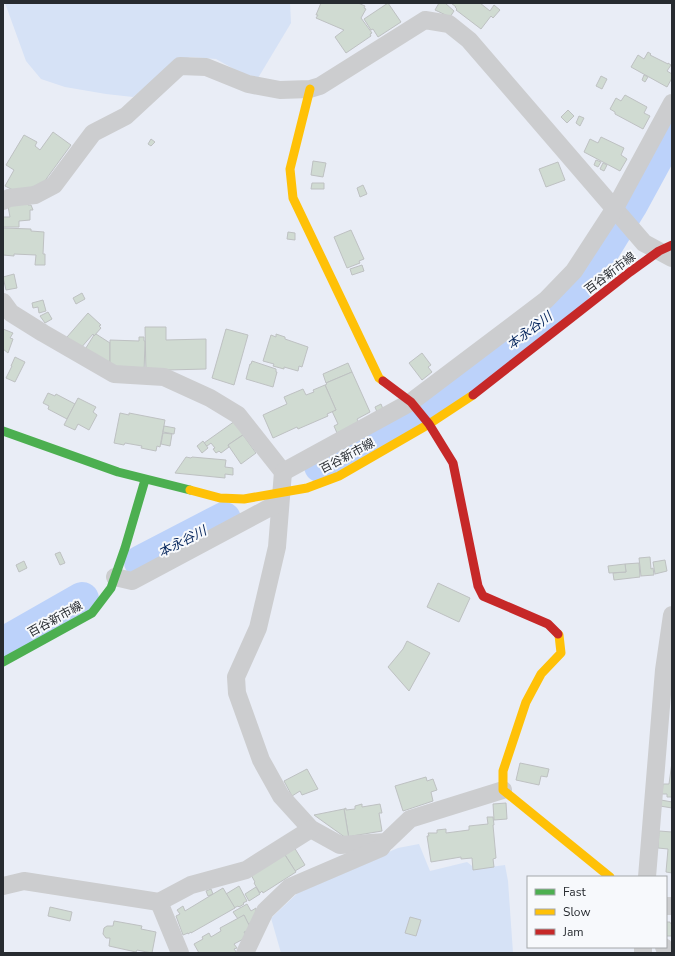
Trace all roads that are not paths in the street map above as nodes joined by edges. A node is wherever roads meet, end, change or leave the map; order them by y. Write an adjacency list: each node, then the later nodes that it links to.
1 (310, 89): 3 (street); 4 (street); 7 (street)
2 (672, 103): 4 (street)
3 (3, 202)
4 (614, 208): 5 (street); 7 (street)
5 (662, 249): 8 (street, 百谷新市線)
6 (3, 302): 10 (street)
7 (411, 402): 8 (street); 10 (street)
8 (429, 424): 12 (street, 百谷新市線); 16 (street)
9 (3, 432): 11 (street)
10 (283, 472): 12 (street)
11 (144, 480): 12 (street, 百谷新市線); 13 (street, 百谷新市線)
12 (281, 498): 13 (street); 17 (street)
13 (115, 577): 15 (street, 百谷新市線)
14 (672, 615): 20 (street)
15 (3, 662)
16 (503, 790): 18 (street); 19 (street)
17 (311, 829): 18 (street); 22 (street)
18 (386, 842): 24 (street)
19 (609, 876)
20 (647, 876)
21 (3, 886): 22 (street)
22 (159, 902): 23 (street)
23 (180, 953)
24 (244, 953)

